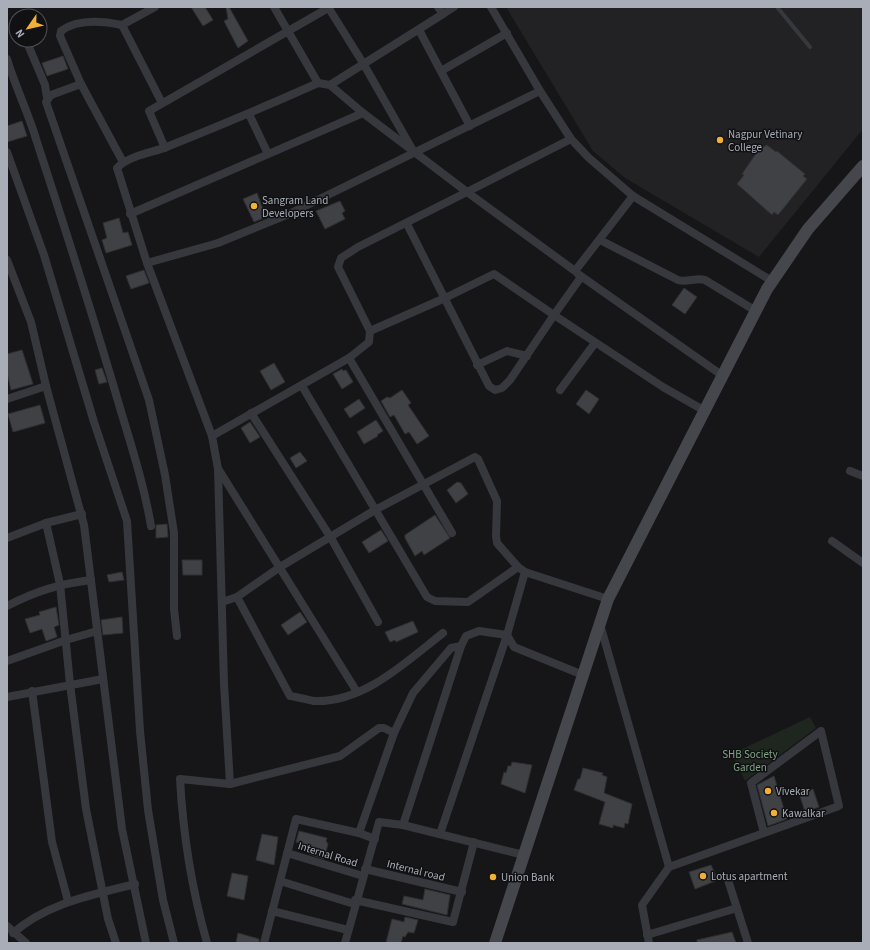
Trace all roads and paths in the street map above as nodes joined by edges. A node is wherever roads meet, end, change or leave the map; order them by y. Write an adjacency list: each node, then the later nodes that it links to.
1 (155, 7): 8 (street)
2 (274, 7): 10 (street)
3 (329, 7): 10 (street); 15 (street)
4 (454, 7): 7 (street)
5 (491, 7): 11 (street)
6 (777, 7): 12 (lane)
7 (440, 11): 9 (street)
8 (122, 25): 18 (street); 22 (street)
9 (419, 30): 15 (street); 16 (street)
10 (288, 31): 17 (street); 22 (street)
11 (507, 33): 16 (street); 20 (street)
12 (810, 47)
13 (29, 48): 21 (street)
14 (7, 59): 65 (street)
15 (363, 63): 19 (street); 29 (street)
16 (441, 71): 25 (street)
17 (318, 83): 19 (street); 24 (street)
18 (81, 84): 21 (street); 31 (street)
19 (330, 85): 23 (street)
20 (540, 91): 25 (street); 26 (street)
21 (47, 98): 85 (street)
22 (162, 104): 27 (street)
23 (363, 113): 29 (street); 30 (street)
24 (249, 114): 27 (street); 30 (street)
25 (470, 126): 29 (street)
26 (571, 139): 33 (street); 34 (street)
27 (165, 148): 31 (street)
28 (7, 152): 123 (street)
29 (414, 152): 33 (street); 39 (street)
30 (268, 154): 35 (street)
31 (123, 162): 35 (street)
32 (863, 166): 41 (street)
33 (467, 192): 36 (street); 40 (street)
34 (633, 196): 37 (street); 41 (street)
35 (130, 214): 39 (street)
36 (407, 224): 42 (street); 45 (street)
37 (600, 240): 40 (street); 43 (street)
38 (7, 260): 51 (street)
39 (147, 263): 57 (street)
40 (578, 274): 44 (street); 50 (street)
41 (772, 281): 43 (street)
42 (445, 298): 44 (street); 45 (street); 49 (street)
43 (756, 310): 50 (street)
44 (554, 315): 46 (street); 47 (street)
45 (370, 331): 48 (street)
46 (595, 343): 53 (street); 55 (street)
47 (527, 356): 49 (street); 49 (street)
48 (349, 358): 52 (street); 61 (street)
49 (477, 365)
50 (723, 376): 55 (street)
51 (46, 386): 54 (street); 63 (street)
52 (302, 386): 56 (street); 62 (street)
53 (560, 390)
54 (7, 398)
55 (705, 411): 77 (street)
56 (251, 413): 57 (street); 68 (street)
57 (212, 436): 58 (street)
58 (218, 469): 71 (street); 78 (street)
59 (850, 471): 60 (street)
60 (863, 476)
61 (422, 484): 62 (street); 66 (street); 72 (street)
62 (375, 510): 68 (street); 72 (street)
63 (82, 514): 64 (street); 74 (street)
64 (46, 523): 67 (street); 75 (street)
65 (150, 526)
66 (452, 533)
67 (7, 538)
68 (331, 538): 71 (street); 80 (street)
69 (832, 541): 70 (street)
70 (863, 563)
71 (280, 567): 76 (street); 93 (street)
72 (518, 567): 73 (street)
73 (525, 572): 77 (street); 84 (street)
74 (91, 580): 75 (street); 82 (street)
75 (60, 584): 79 (street); 86 (street)
76 (237, 597): 78 (street); 93 (street)
77 (608, 600): 81 (street)
78 (222, 602): 96 (street)
79 (7, 606)
80 (378, 622)
81 (600, 624): 89 (street); 105 (street)
82 (97, 631): 86 (street); 90 (street)
83 (443, 633): 93 (street)
84 (507, 635): 87 (street); 89 (street); 100 (street)
85 (177, 636)
86 (66, 640): 88 (street); 91 (street)
87 (461, 646): 95 (street); 97 (street)
88 (7, 662)
89 (583, 675): 104 (street)
90 (102, 679): 91 (street); 109 (street)
91 (70, 684): 92 (street); 110 (street)
92 (32, 691): 94 (street); 112 (street)
93 (357, 692)
94 (7, 696)
95 (394, 733): 96 (street); 98 (street)
96 (230, 784): 124 (street)
97 (403, 825): 100 (street); 101 (street)
98 (359, 833): 101 (street); 103 (street)
99 (764, 833): 99 (street); 105 (street)
100 (440, 834): 102 (street)
101 (375, 839): 106 (street)
102 (474, 842): 104 (street); 111 (street)
103 (287, 853): 106 (street, Internal Road); 108 (street)
104 (524, 855): 127 (street)
105 (669, 867): 119 (street)
106 (364, 872): 111 (street, Internal road); 113 (street)
107 (728, 880): 114 (street)
108 (280, 881): 113 (street); 115 (street)
109 (135, 884): 110 (street); 122 (street)
110 (103, 892): 112 (street); 121 (street)
111 (462, 892): 113 (street)
112 (68, 901): 118 (street)
113 (355, 902): 117 (street)
114 (737, 908): 119 (street); 128 (street)
115 (272, 911): 117 (street); 125 (street)
116 (7, 926): 118 (street)
117 (348, 930): 126 (street)
118 (16, 938): 120 (street)
119 (648, 939)
120 (26, 943)
121 (116, 943)
122 (146, 943)
123 (174, 943)
124 (207, 943)
125 (264, 943)
126 (345, 943)
127 (495, 943)
128 (748, 943)

